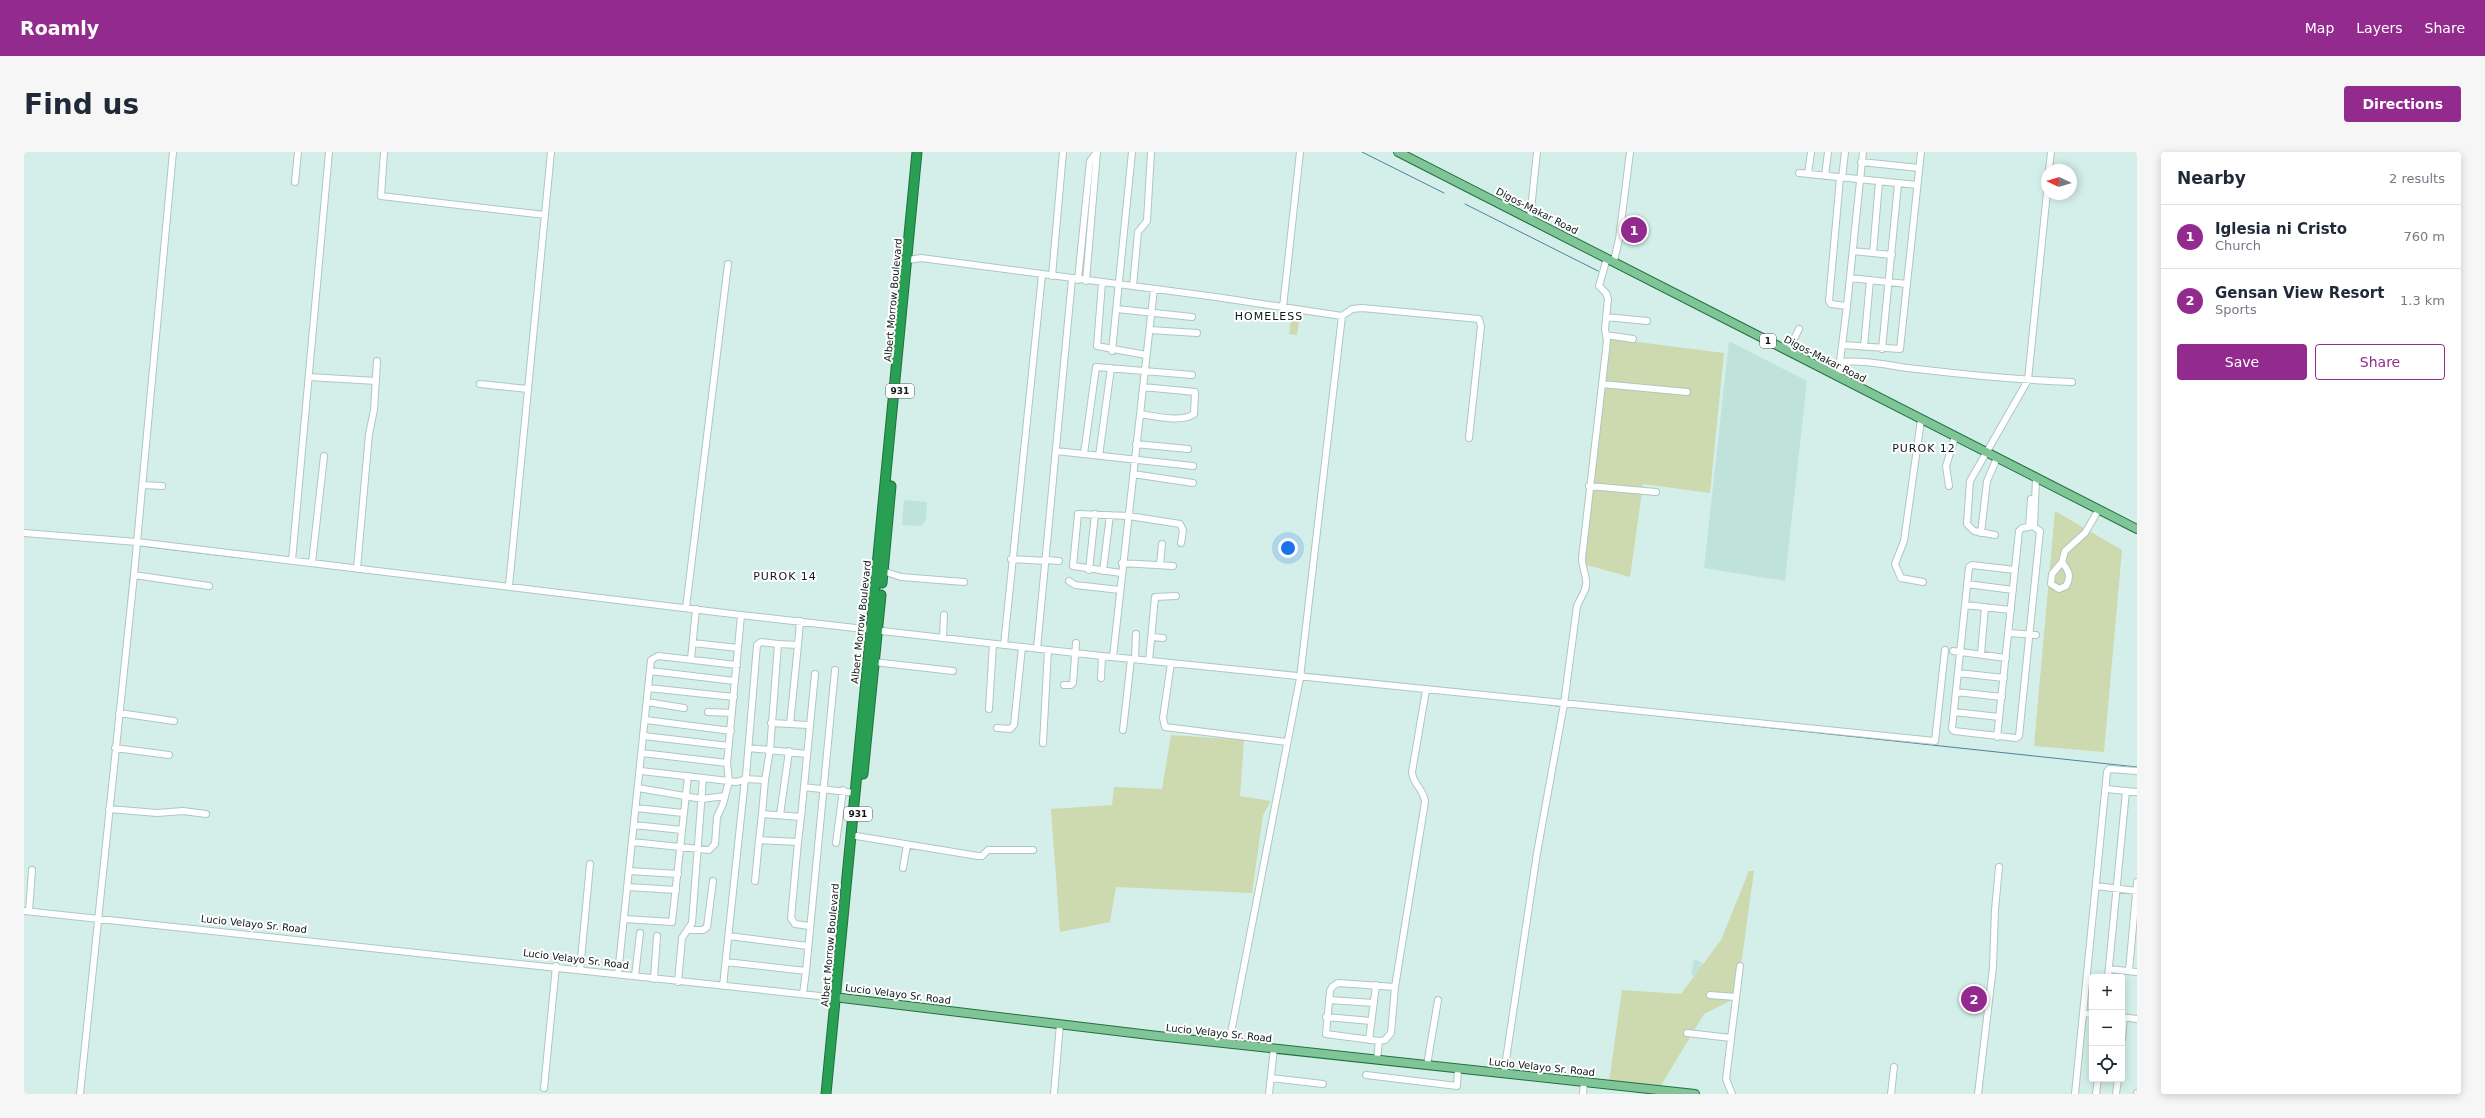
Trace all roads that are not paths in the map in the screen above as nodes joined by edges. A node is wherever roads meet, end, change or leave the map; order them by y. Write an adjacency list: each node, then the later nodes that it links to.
1 (173, 152): 106 (street)
2 (298, 152): 30 (street)
3 (329, 152): 79 (street)
4 (384, 152): 35 (street)
5 (551, 152): 35 (street)
6 (917, 152): 40 (highway, Albert Morrow Boulevard / 931)
7 (922, 152): 40 (highway, Albert Morrow Boulevard / 931)
8 (1063, 152): 44 (street)
9 (1097, 152): 46 (street); 48 (street)
10 (1132, 152): 52 (street)
11 (1151, 152): 53 (street)
12 (1300, 152): 56 (street)
13 (1398, 152): 36 (main road, Digos-Makar Road / 1)
14 (1537, 152): 36 (street)
15 (1630, 152): 41 (street)
16 (1811, 152): 26 (street)
17 (1828, 152): 27 (street)
18 (1845, 152): 28 (street)
19 (1863, 152): 22 (street)
20 (1921, 152): 24 (street)
21 (2051, 152): 23 (street)
22 (1861, 162): 24 (street); 29 (street)
23 (2050, 164)
24 (1919, 168): 33 (street)
25 (1799, 173): 26 (street)
26 (1808, 174): 27 (street)
27 (1825, 176): 28 (street)
28 (1841, 178): 29 (street); 55 (street)
29 (1859, 179): 31 (street); 37 (street)
30 (295, 182)
31 (1879, 182): 32 (street); 38 (street)
32 (1898, 184): 33 (street); 39 (street)
33 (1917, 185): 51 (street)
34 (2046, 200): 81 (street)
35 (545, 215): 87 (street)
36 (1530, 219): 41 (main road, Digos-Makar Road / 1)
37 (1852, 251): 38 (street); 45 (street)
38 (1873, 253): 39 (street)
39 (1892, 255): 49 (street)
40 (910, 259): 43 (street); 136 (highway, Albert Morrow Boulevard / 931); 156 (highway, Albert Morrow Boulevard / 931)
41 (1611, 260): 60 (street); 72 (main road, Digos-Makar Road / 1)
42 (728, 264): 150 (street)
43 (1042, 275): 44 (street); 123 (street)
44 (1052, 276): 46 (street)
45 (1850, 278): 47 (street); 55 (street)
46 (1075, 280): 48 (street); 95 (street)
47 (1870, 280): 49 (street); 69 (street)
48 (1086, 281): 50 (street)
49 (1890, 282): 51 (street); 70 (street)
50 (1102, 283): 52 (street); 71 (street)
51 (1907, 284): 70 (street)
52 (1120, 285): 53 (street); 57 (street)
53 (1133, 286): 54 (street)
54 (1154, 289): 56 (street); 58 (street)
55 (1848, 306): 68 (street)
56 (1283, 307): 59 (street)
57 (1117, 309): 58 (street); 71 (street)
58 (1152, 313): 61 (street); 64 (street)
59 (1342, 316): 92 (street); 194 (street)
60 (1606, 316): 62 (street); 66 (street)
61 (1192, 317)
62 (1646, 321)
63 (1799, 328): 72 (street)
64 (1150, 330): 65 (street); 73 (street)
65 (1197, 333)
66 (1606, 336): 67 (street); 85 (street)
67 (1633, 339)
68 (1843, 345): 69 (street); 75 (street)
69 (1864, 347): 70 (street)
70 (1882, 349)
71 (1112, 351): 73 (street)
72 (1788, 352): 80 (main road, Digos-Makar Road / 1)
73 (1146, 355): 77 (street)
74 (377, 361): 82 (street)
75 (1841, 362): 80 (street); 81 (street)
76 (1111, 368): 77 (street); 97 (street); 99 (street)
77 (1144, 371): 78 (street); 86 (street)
78 (1192, 375)
79 (309, 377): 82 (street); 125 (street)
80 (1838, 377): 90 (main road, Digos-Makar Road / 1)
81 (2028, 380): 83 (street); 96 (street)
82 (376, 382): 132 (street)
83 (2072, 382)
84 (480, 384): 87 (street)
85 (1602, 384): 88 (street); 108 (street)
86 (1143, 387): 89 (street); 89 (street)
87 (528, 389): 144 (street)
88 (1687, 392)
89 (1140, 414): 93 (street)
90 (1921, 420): 91 (main road, Digos-Makar Road / 1); 141 (street)
91 (1954, 437): 96 (main road, Digos-Makar Road / 1); 109 (street)
92 (1469, 438)
93 (1136, 444): 94 (street); 101 (street)
94 (1188, 449)
95 (1056, 451): 97 (street); 124 (street)
96 (1986, 452): 100 (main road, Digos-Makar Road / 1); 118 (street)
97 (1084, 454): 99 (street)
98 (324, 456): 128 (street)
99 (1099, 456): 101 (street)
100 (1997, 458): 104 (main road, Digos-Makar Road / 1); 118 (street)
101 (1134, 459): 102 (street); 103 (street)
102 (1194, 466)
103 (1133, 474): 105 (street); 114 (street)
104 (2035, 477): 111 (main road, Digos-Makar Road / 1); 115 (street)
105 (1193, 483)
106 (142, 485): 107 (street); 120 (street)
107 (162, 486)
108 (1589, 486): 110 (street); 204 (street)
109 (1949, 486)
110 (1656, 492)
111 (2099, 509): 116 (main road, Digos-Makar Road / 1); 127 (street)
112 (1095, 514): 113 (street); 133 (street); 133 (street)
113 (1110, 515): 114 (street); 135 (street)
114 (1130, 516): 122 (street); 129 (street)
115 (2032, 527): 134 (street); 159 (street)
116 (2137, 529)
117 (24, 533): 120 (street)
118 (1981, 533): 119 (street)
119 (1995, 535)
120 (137, 542): 125 (street); 138 (street)
121 (1162, 544): 130 (street)
122 (1181, 544)
123 (1011, 559): 124 (street); 169 (street)
124 (1046, 560): 126 (street); 172 (street)
125 (292, 561): 128 (street)
126 (1059, 561)
127 (2062, 562)
128 (312, 563): 132 (street)
129 (1122, 563): 130 (street); 137 (street)
130 (1160, 565): 131 (street)
131 (1173, 566)
132 (357, 568): 144 (street)
133 (1089, 570): 135 (street)
134 (2015, 570): 142 (street); 146 (street)
135 (1103, 571): 137 (street)
136 (883, 572): 140 (street); 156 (highway, Albert Morrow Boulevard / 931)
137 (1121, 573): 145 (street)
138 (134, 575): 143 (street); 209 (street)
139 (1068, 581): 145 (street)
140 (964, 582)
141 (1923, 582)
142 (1967, 584): 146 (street); 148 (street)
143 (209, 586)
144 (509, 586): 150 (street)
145 (1120, 590): 180 (street)
146 (2013, 590): 152 (street)
147 (1176, 596): 162 (street)
148 (1965, 605): 149 (street); 176 (street)
149 (1985, 607): 152 (street); 178 (street)
150 (686, 608): 151 (street)
151 (696, 609): 153 (street); 164 (street)
152 (2011, 610): 157 (street)
153 (741, 615): 155 (street); 170 (street)
154 (944, 615): 161 (street)
155 (800, 621): 156 (street); 168 (street)
156 (874, 630): 161 (street); 185 (highway, Albert Morrow Boulevard / 931); 247 (highway, Albert Morrow Boulevard / 931)
157 (2008, 633): 159 (street); 181 (street)
158 (1136, 634): 183 (street)
159 (2029, 634): 160 (street); 221 (street)
160 (2036, 635)
161 (943, 637): 167 (street)
162 (1152, 637): 163 (street); 184 (street)
163 (1163, 638)
164 (693, 643): 170 (street); 182 (street)
165 (1076, 643): 177 (street)
166 (778, 644): 168 (street); 214 (street); 226 (street)
167 (994, 644): 169 (street); 206 (street)
168 (798, 645): 215 (street)
169 (1004, 645): 171 (street)
170 (738, 648): 187 (street)
171 (1022, 648): 172 (street); 217 (street)
172 (1037, 649): 173 (street)
173 (1048, 650): 177 (street); 223 (street)
174 (1945, 650): 204 (street)
175 (1953, 652): 176 (street)
176 (1960, 652): 178 (street); 191 (street)
177 (1074, 653): 179 (street); 197 (street)
178 (1980, 654): 181 (street)
179 (1102, 656): 180 (street); 193 (street)
180 (1113, 657): 183 (street)
181 (2006, 658): 195 (street)
182 (691, 659): 187 (street); 189 (street)
183 (1133, 659): 184 (street); 218 (street)
184 (1150, 661): 186 (street)
185 (874, 662): 190 (street); 260 (highway, Albert Morrow Boulevard / 931)
186 (1170, 663): 194 (street); 222 (street)
187 (737, 665): 196 (street)
188 (835, 670): 242 (street)
189 (650, 671): 196 (street); 198 (street)
190 (953, 671)
191 (1958, 673): 195 (street); 200 (street)
192 (815, 674): 216 (street)
193 (1101, 678)
194 (1300, 678): 199 (street); 222 (street)
195 (2004, 678): 202 (street)
196 (736, 681): 201 (street)
197 (1064, 685)
198 (648, 688): 201 (street); 203 (street)
199 (1426, 690): 204 (street); 307 (street)
200 (1956, 692): 202 (street); 208 (street)
201 (734, 697): 210 (street)
202 (2002, 697): 211 (street)
203 (647, 702): 205 (street); 212 (street)
204 (1564, 704): 332 (street)
205 (684, 708)
206 (989, 709)
207 (708, 712): 210 (street)
208 (1954, 712): 211 (street); 221 (street)
209 (119, 713): 213 (street); 225 (street)
210 (732, 713): 219 (street)
211 (1999, 717): 221 (street)
212 (646, 720): 219 (street); 220 (street)
213 (174, 721)
214 (771, 723): 215 (street); 227 (street)
215 (790, 724): 216 (street)
216 (808, 725): 230 (street)
217 (997, 728)
218 (1123, 730)
219 (731, 731): 224 (street)
220 (644, 736): 224 (street); 229 (street)
221 (1997, 737)
222 (1287, 742): 326 (street)
223 (1043, 743)
224 (729, 746): 232 (street)
225 (115, 748): 231 (street); 252 (street)
226 (748, 748): 227 (street); 237 (street)
227 (770, 750): 228 (street); 238 (street)
228 (789, 751): 230 (street); 256 (street)
229 (642, 753): 232 (street); 233 (street)
230 (806, 754): 240 (street)
231 (169, 755)
232 (727, 763): 239 (street)
233 (641, 771): 235 (street); 241 (street)
234 (2137, 771): 243 (street)
235 (688, 776): 236 (street); 248 (street)
236 (703, 778): 239 (street); 250 (street)
237 (745, 779): 238 (street); 239 (street); 290 (street)
238 (765, 780): 255 (street)
239 (729, 781): 249 (street)
240 (804, 787): 242 (street); 257 (street)
241 (638, 788): 248 (street); 251 (street)
242 (823, 788): 244 (street); 286 (street)
243 (2106, 789): 245 (street); 278 (street)
244 (843, 790): 247 (street); 264 (street)
245 (2126, 791): 246 (street); 280 (street)
246 (2137, 792)
247 (855, 793): 311 (highway, Albert Morrow Boulevard / 931)
248 (686, 796): 250 (street); 253 (street)
249 (725, 796): 250 (street); 267 (street)
250 (702, 799): 267 (street)
251 (636, 808): 253 (street); 258 (street)
252 (109, 809): 254 (street); 284 (street)
253 (684, 813): 259 (street)
254 (206, 814)
255 (762, 814): 256 (street); 261 (street)
256 (780, 815): 257 (street)
257 (801, 817): 263 (street)
258 (634, 825): 259 (street); 262 (street)
259 (682, 830): 266 (street)
260 (856, 836): 265 (street); 311 (highway, Albert Morrow Boulevard / 931)
261 (759, 840): 263 (street); 276 (street)
262 (632, 842): 266 (street); 273 (street)
263 (798, 842): 286 (street)
264 (836, 843)
265 (907, 844): 268 (street); 271 (street)
266 (680, 845): 267 (street); 274 (street)
267 (697, 848): 287 (street)
268 (1033, 850)
269 (590, 864): 296 (street)
270 (1999, 867): 349 (street)
271 (904, 868)
272 (32, 870): 283 (street)
273 (629, 871): 274 (street); 279 (street)
274 (678, 874): 281 (street)
275 (713, 881): 287 (street)
276 (755, 881)
277 (2137, 882): 282 (street)
278 (2096, 886): 280 (street); 315 (street)
279 (628, 887): 281 (street); 285 (street)
280 (2117, 889): 282 (street); 295 (street)
281 (676, 890): 285 (street)
282 (2136, 891): 298 (street)
283 (26, 911): 284 (street, Lucio Velayo Sr. Road)
284 (98, 919): 293 (street, Lucio Velayo Sr. Road); 340 (street)
285 (625, 919): 300 (street)
286 (809, 926): 291 (street)
287 (689, 930): 304 (street)
288 (640, 933): 302 (street)
289 (657, 936): 303 (street)
290 (729, 936): 291 (street); 292 (street)
291 (808, 946): 297 (street)
292 (726, 962): 297 (street); 306 (street)
293 (556, 966): 296 (street, Lucio Velayo Sr. Road); 339 (street)
294 (1740, 966): 310 (street)
295 (2109, 969): 298 (street); 301 (street)
296 (580, 970): 300 (street, Lucio Velayo Sr. Road)
297 (806, 971): 308 (street)
298 (2129, 971): 299 (street)
299 (2137, 972)
300 (618, 974): 302 (street, Lucio Velayo Sr. Road)
301 (2108, 974)
302 (636, 976): 303 (street, Lucio Velayo Sr. Road)
303 (654, 979): 304 (street, Lucio Velayo Sr. Road)
304 (678, 982): 306 (street, Lucio Velayo Sr. Road)
305 (1376, 985): 307 (street); 312 (street); 314 (street)
306 (723, 986): 308 (street, Lucio Velayo Sr. Road)
307 (1395, 987): 325 (street)
308 (804, 994): 311 (street, Lucio Velayo Sr. Road)
309 (1710, 995): 310 (street)
310 (1736, 997): 323 (street)
311 (839, 998): 321 (main road, Lucio Velayo Sr. Road); 341 (highway, Albert Morrow Boulevard / 931); 342 (highway, Albert Morrow Boulevard / 931)
312 (1329, 1000): 314 (street); 317 (street)
313 (1438, 1000): 329 (street)
314 (1374, 1003): 320 (street)
315 (2083, 1012): 316 (street); 350 (street)
316 (2089, 1013)
317 (1326, 1017): 320 (street); 324 (street)
318 (2125, 1017): 319 (street)
319 (2137, 1019)
320 (1371, 1021): 324 (street)
321 (1060, 1024): 326 (main road, Lucio Velayo Sr. Road); 343 (street)
322 (1687, 1033): 323 (street)
323 (1731, 1038): 347 (street)
324 (1369, 1040): 325 (street)
325 (1378, 1041): 328 (street)
326 (1229, 1043): 327 (main road, Lucio Velayo Sr. Road)
327 (1274, 1048): 328 (main road, Lucio Velayo Sr. Road); 334 (street)
328 (1377, 1059): 329 (main road, Lucio Velayo Sr. Road)
329 (1427, 1065): 331 (main road, Lucio Velayo Sr. Road)
330 (1894, 1067): 348 (street)
331 (1458, 1068): 332 (main road, Lucio Velayo Sr. Road); 333 (street)
332 (1504, 1073): 335 (main road, Lucio Velayo Sr. Road)
333 (1366, 1075)
334 (1271, 1078): 338 (street); 344 (street)
335 (1584, 1082): 345 (street); 346 (main road, Lucio Velayo Sr. Road)
336 (2098, 1082): 351 (street)
337 (2118, 1082): 352 (street)
338 (1324, 1084)
339 (544, 1088)
340 (80, 1094)
341 (826, 1094)
342 (832, 1094)
343 (1054, 1094)
344 (1269, 1094)
345 (1583, 1094)
346 (1695, 1094)
347 (1732, 1094)
348 (1891, 1094)
349 (1978, 1094)
350 (2075, 1094)
351 (2096, 1094)
352 (2116, 1094)

